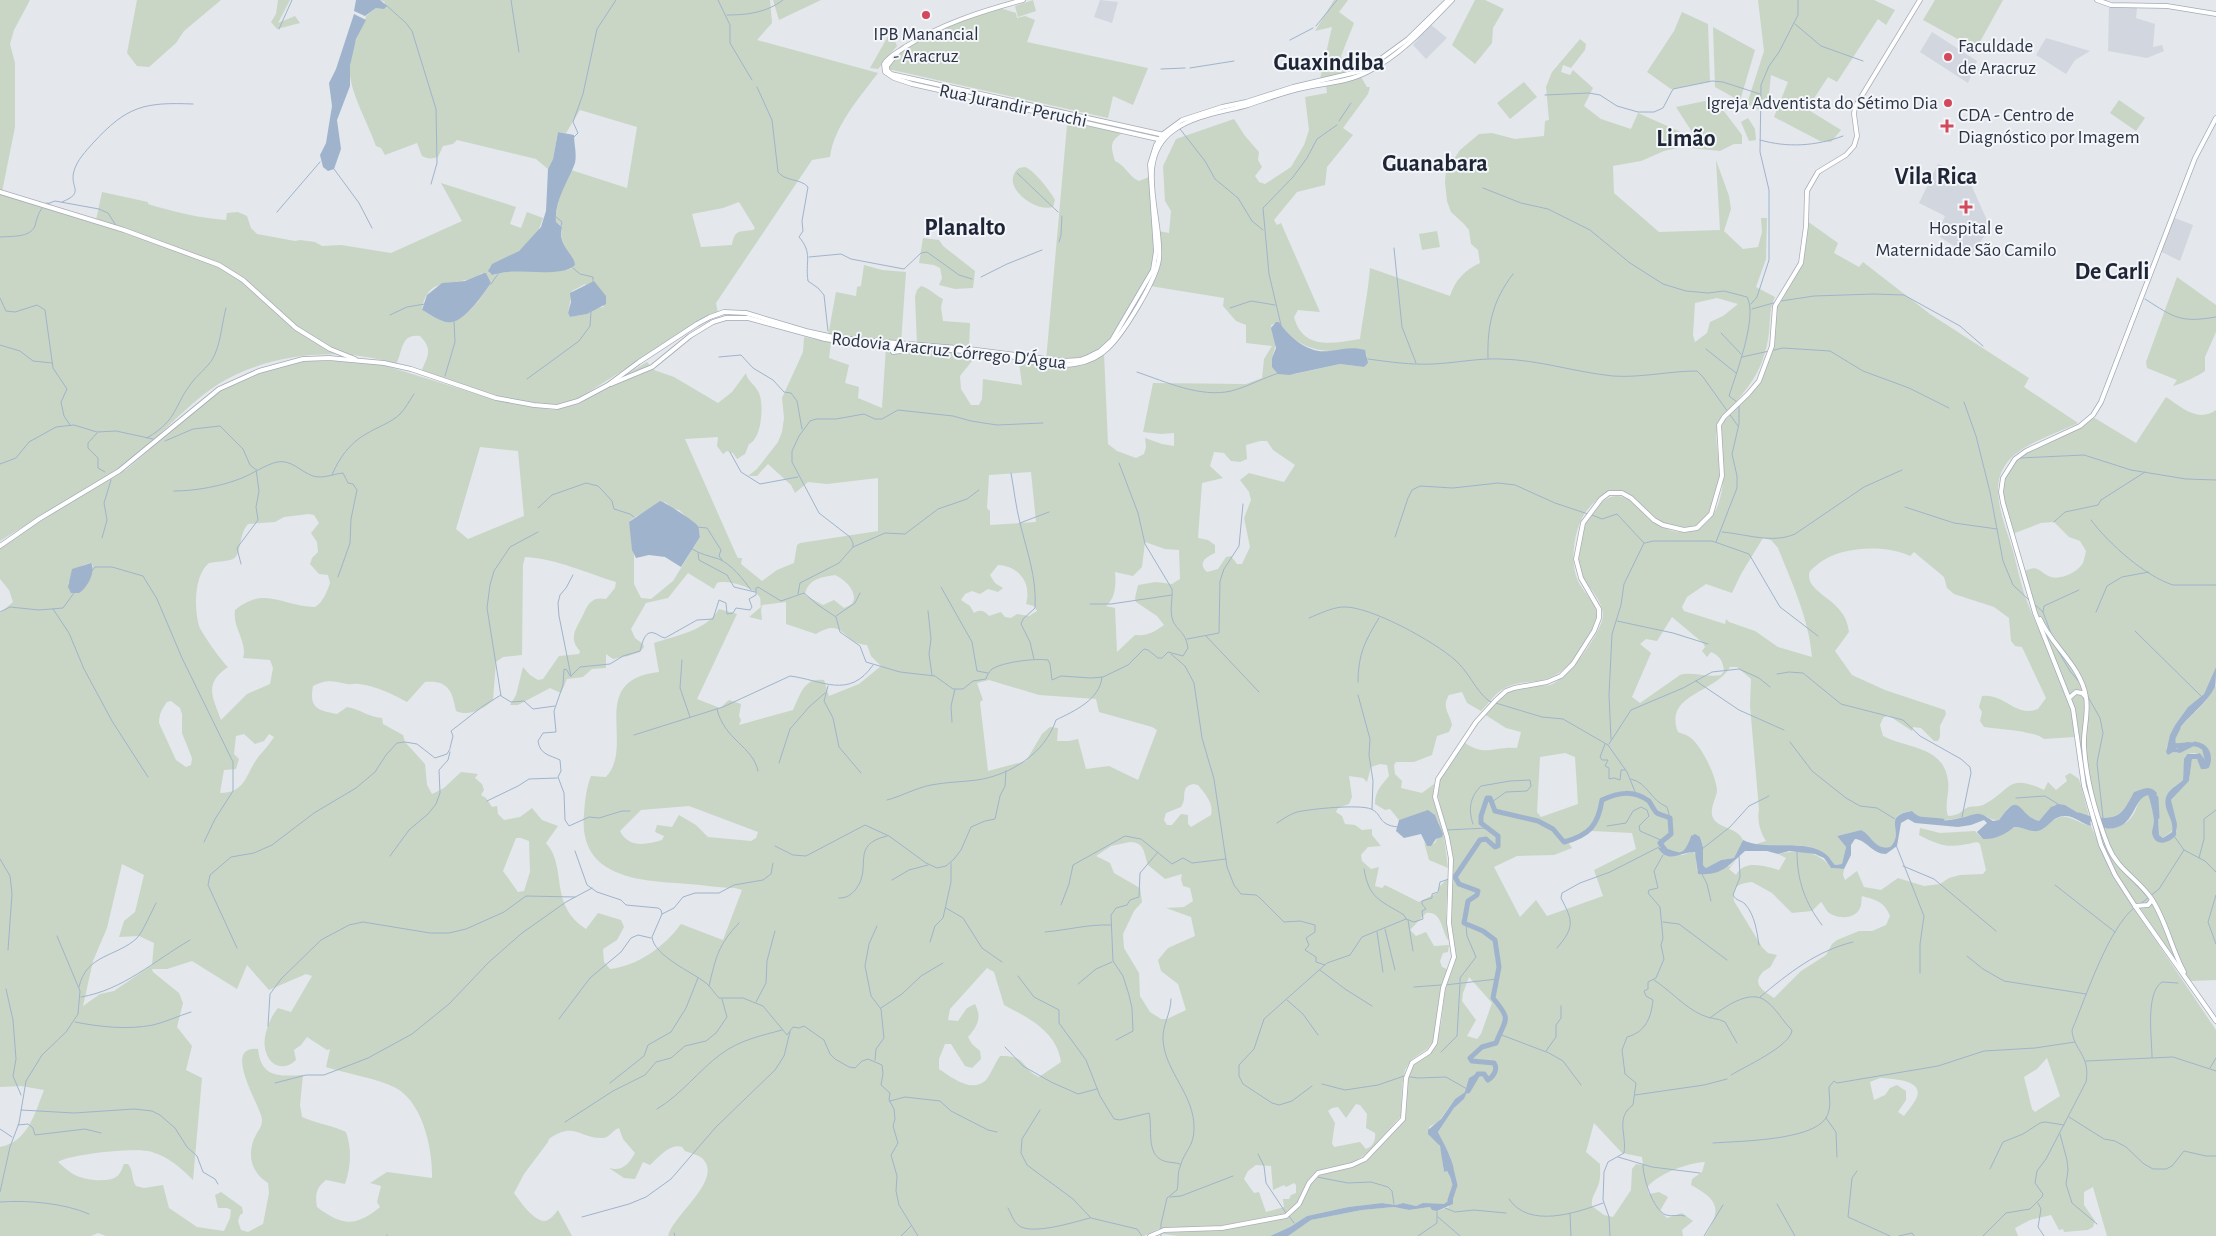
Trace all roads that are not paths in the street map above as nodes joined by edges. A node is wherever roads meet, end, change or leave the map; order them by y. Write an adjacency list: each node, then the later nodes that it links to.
1 (1023, 0): 7 (main road)
2 (1448, 0): 9 (main road)
3 (1452, 0): 9 (main road)
4 (1920, 0): 29 (main road)
5 (2097, 0): 6 (main road)
6 (2215, 12)
7 (892, 56): 9 (main road, Rua Jurandir Peruchi); 10 (main road, Rua Jurandir Peruchi)
8 (2216, 118): 22 (main road)
9 (1165, 135): 10 (main road, Rodovia Aracruz Córrego D'Água)
10 (1161, 139): 12 (main road, Rodovia Aracruz Córrego D'Água); 12 (main road, Rodovia Aracruz Córrego D'Água)
11 (0, 192): 13 (main road)
12 (891, 345): 14 (main road, Rodovia Aracruz Córrego D'Água); 16 (main road, Rodovia Aracruz Córrego D'Água)
13 (330, 349): 15 (main road); 17 (main road)
14 (654, 352): 16 (main road); 18 (main road, Rodovia Aracruz Córrego D'Água)
15 (328, 358): 17 (main road, Rodovia Aracruz Córrego D'Água); 21 (main road, Rodovia Aracruz Córrego D'Água)
16 (662, 359): 19 (main road, Rodovia Aracruz Córrego D'Água)
17 (356, 360): 20 (main road, Rodovia Aracruz Córrego D'Água)
18 (639, 362): 19 (main road); 20 (main road, Rodovia Aracruz Córrego D'Água)
19 (644, 370): 20 (main road, Rodovia Aracruz Córrego D'Água)
20 (608, 385)
21 (0, 546)
22 (2034, 608): 23 (main road); 24 (main road)
23 (2069, 698): 24 (main road); 26 (main road)
24 (2087, 698): 25 (main road)
25 (2152, 900): 26 (main road); 27 (main road)
26 (2135, 906): 27 (main road)
27 (2189, 982): 28 (main road)
28 (2216, 1021)
29 (1150, 1236)

